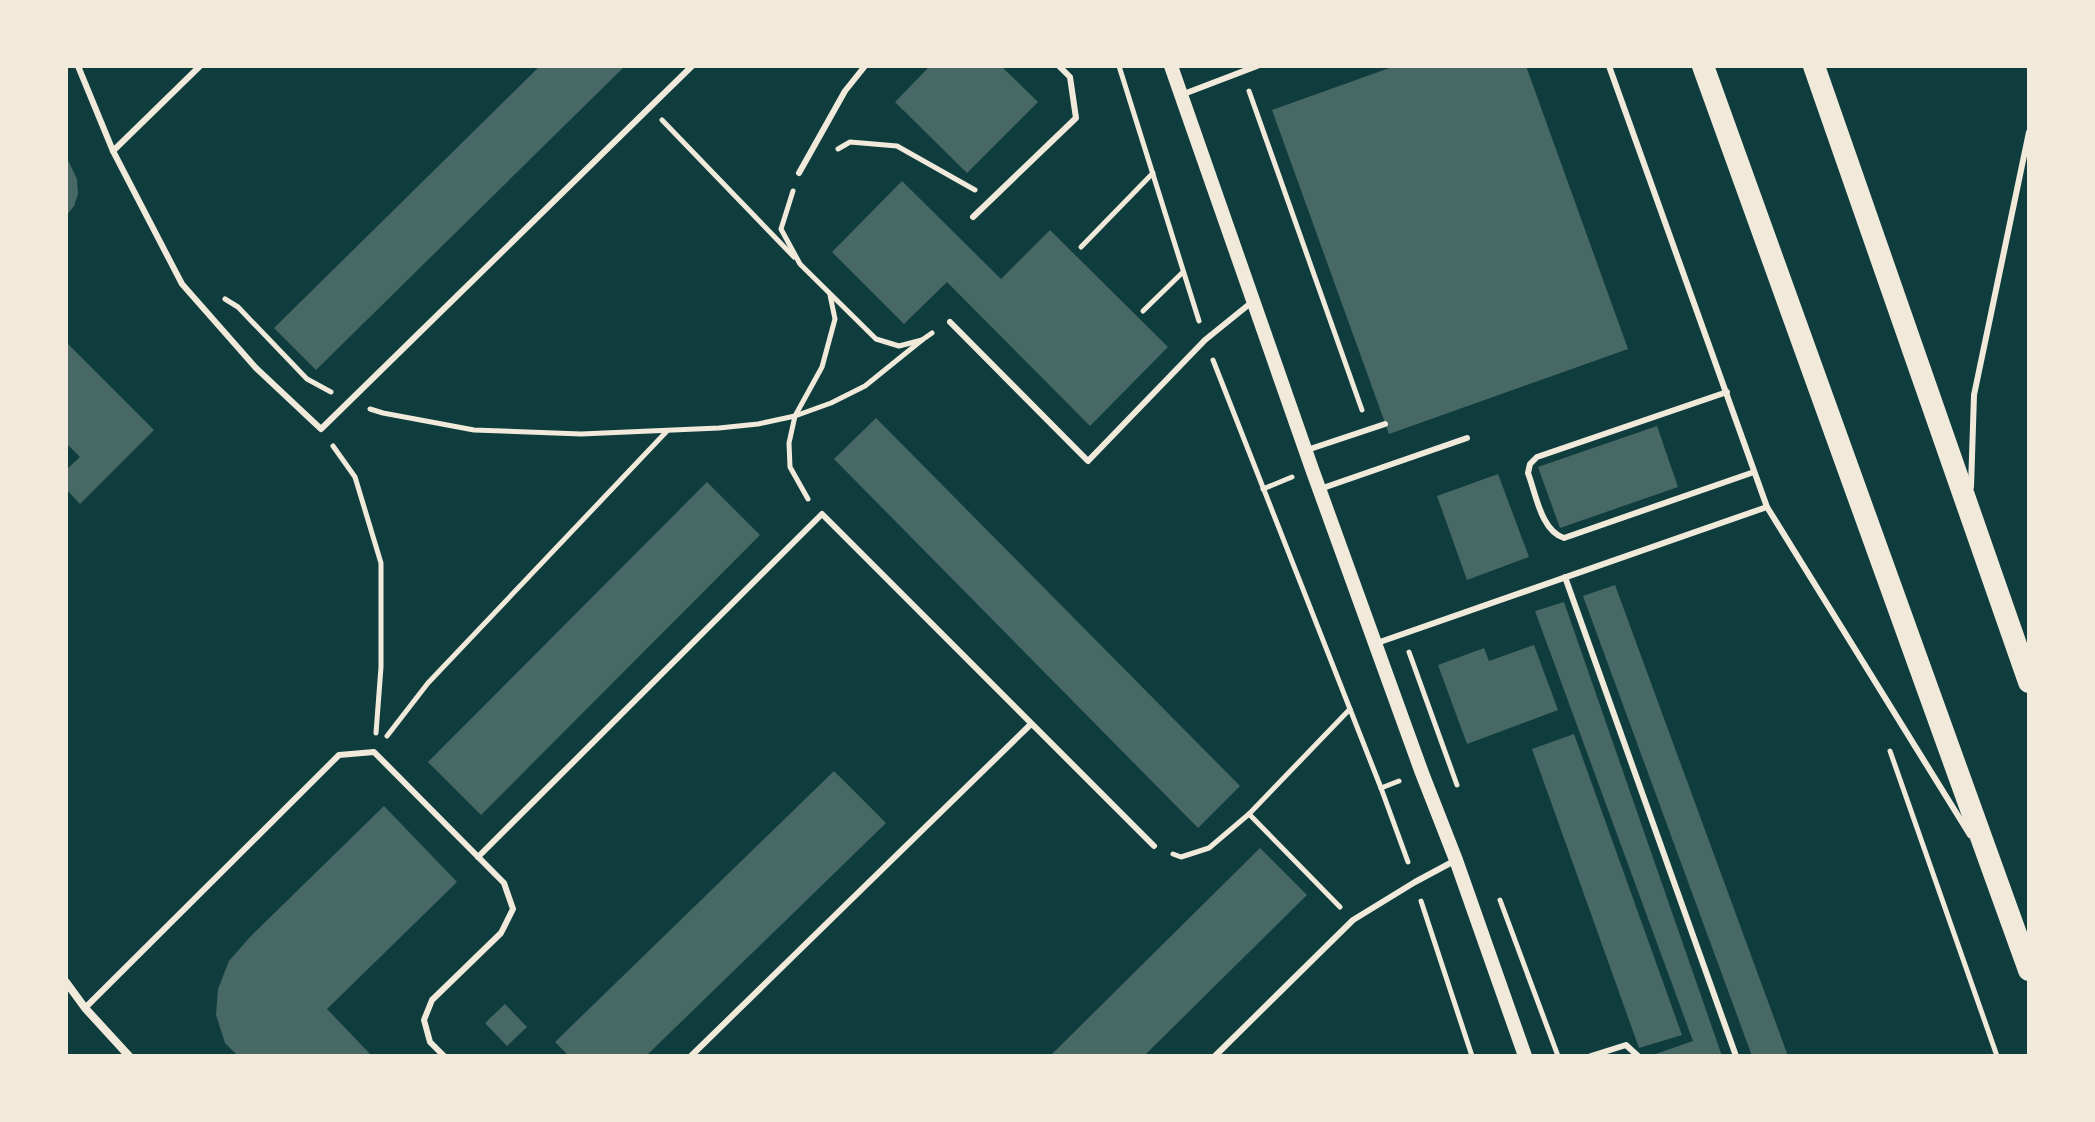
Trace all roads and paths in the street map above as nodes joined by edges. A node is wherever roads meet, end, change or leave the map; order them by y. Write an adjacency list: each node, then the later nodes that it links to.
1 (78, 66): 16 (lane)
2 (200, 66): 16 (lane)
3 (692, 66): 14 (lane)
4 (865, 66): 19 (lane)
5 (1059, 66): 21 (lane)
6 (1119, 66): 20 (path)
7 (1171, 66): 13 (street)
8 (1257, 66): 12 (lane)
9 (1609, 66): 33 (lane)
10 (1703, 66): 58 (highway)
11 (1814, 66): 47 (highway)
12 (1242, 72): 13 (lane); 38 (path)
13 (1181, 95): 28 (street)
14 (650, 108): 24 (path); 34 (lane)
15 (2029, 132): 18 (lane)
16 (113, 151): 26 (lane)
17 (2029, 156): 18 (lane)
18 (2022, 169): 47 (lane)
19 (799, 173): 21 (path); 24 (path)
20 (1153, 173): 23 (path); 25 (path)
21 (992, 199): 22 (lane)
22 (973, 217)
23 (1081, 247)
24 (800, 264): 27 (path)
25 (1183, 272): 29 (path); 32 (path)
26 (182, 284): 34 (path); 37 (lane)
27 (829, 292): 31 (path); 35 (path)
28 (1254, 300): 32 (lane); 41 (street)
29 (1143, 311)
30 (950, 322): 31 (path); 32 (lane)
31 (922, 340): 35 (path)
32 (1205, 340): 50 (path)
33 (1727, 392): 42 (lane); 42 (lane)
34 (349, 401): 37 (lane); 39 (path)
35 (795, 416): 39 (path); 45 (path)
36 (1385, 424): 38 (lane)
37 (321, 429): 53 (path)
38 (1369, 429): 41 (lane)
39 (667, 431): 53 (path)
40 (1467, 438): 43 (lane)
41 (1307, 450): 43 (street)
42 (1754, 472): 44 (lane)
43 (1320, 489): 48 (street)
44 (1767, 507): 46 (lane); 58 (lane)
45 (822, 514): 51 (lane); 56 (lane)
46 (1565, 577): 48 (lane); 72 (lane)
47 (1997, 587): 49 (highway)
48 (1376, 643): 57 (street)
49 (2029, 682)
50 (1350, 709): 54 (path); 59 (path)
51 (1031, 724): 55 (lane); 66 (lane)
52 (1887, 743): 73 (path)
53 (374, 752): 56 (lane); 63 (lane)
54 (1249, 814): 55 (path); 60 (path)
55 (1154, 846)
56 (478, 857): 65 (lane)
57 (1456, 860): 59 (lane); 69 (street)
58 (1998, 879): 61 (highway)
59 (1415, 882): 60 (lane); 68 (path)
60 (1353, 920): 67 (lane)
61 (2029, 970)
62 (66, 982): 63 (street)
63 (85, 1008): 64 (street)
64 (129, 1056)
65 (444, 1056)
66 (691, 1056)
67 (1215, 1056)
68 (1472, 1056)
69 (1525, 1056)
70 (1591, 1056): 71 (lane)
71 (1638, 1056)
72 (1736, 1056)
73 (1997, 1056)

